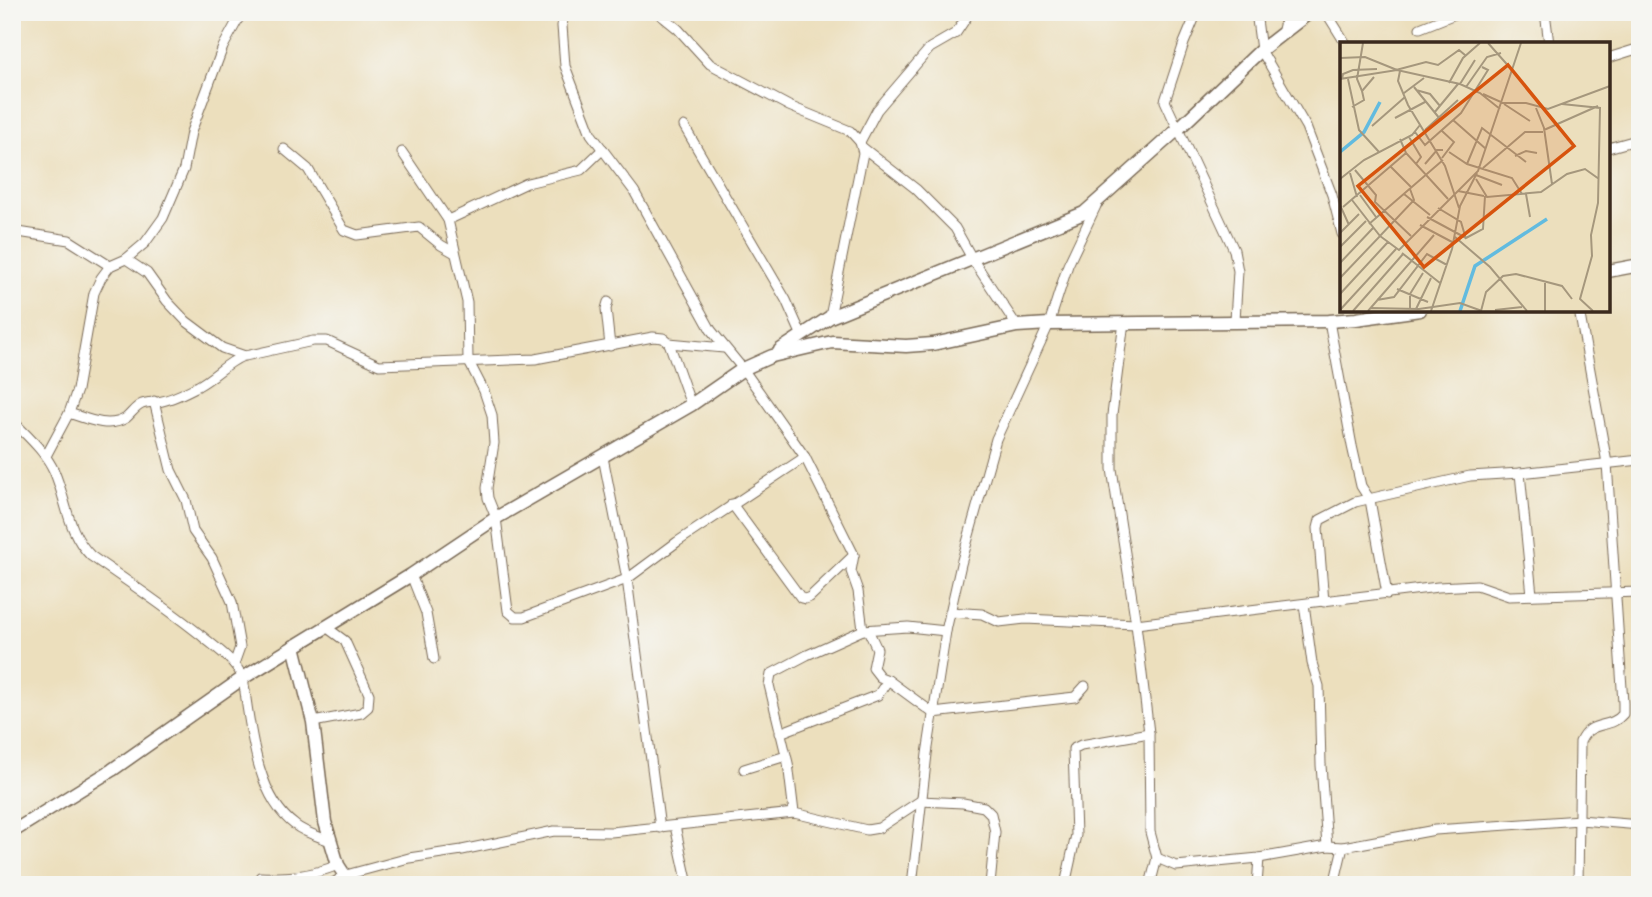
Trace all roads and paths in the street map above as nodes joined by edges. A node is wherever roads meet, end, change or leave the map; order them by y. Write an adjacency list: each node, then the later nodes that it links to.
1 (242, 12): 32 (street)
2 (564, 12): 25 (street)
3 (657, 12): 22 (street)
4 (970, 12): 22 (street)
5 (1197, 12): 20 (street)
6 (1256, 12): 17 (street)
7 (1287, 12): 13 (street)
8 (1310, 12): 13 (street)
9 (1326, 12): 14 (street)
10 (1460, 12): 12 (street)
11 (1545, 12): 15 (street)
12 (1420, 28)
13 (1282, 34): 17 (street)
14 (1345, 42)
15 (1549, 42)
16 (1640, 48): 18 (street)
17 (1261, 50): 20 (street); 29 (street)
18 (1610, 57)
19 (684, 125): 47 (street)
20 (1177, 130): 27 (street); 42 (street)
21 (1640, 139): 23 (street)
22 (861, 144): 33 (street); 41 (street)
23 (1610, 147)
24 (284, 149): 31 (street)
25 (603, 149): 28 (street); 50 (street)
26 (402, 152): 28 (street)
27 (1098, 202): 33 (street); 45 (street)
28 (448, 220): 31 (street)
29 (1340, 226)
30 (12, 231): 35 (street)
31 (455, 253): 53 (street)
32 (126, 259): 35 (street); 51 (street)
33 (973, 260): 41 (street); 46 (street)
34 (1640, 265): 36 (street)
35 (110, 266): 57 (street)
36 (1610, 271)
37 (608, 302): 49 (street)
38 (1388, 312): 40 (street)
39 (1579, 312): 63 (street)
40 (1356, 314): 43 (street)
41 (830, 317): 47 (street)
42 (1235, 320): 43 (street); 44 (street)
43 (1329, 321): 65 (street)
44 (1124, 322): 45 (street); 78 (street)
45 (1049, 324): 46 (street); 77 (street)
46 (1017, 326): 52 (street)
47 (802, 336): 52 (street)
48 (669, 343): 49 (street); 50 (street); 56 (street)
49 (610, 346): 53 (street)
50 (724, 348): 54 (street)
51 (244, 356): 53 (street); 55 (street)
52 (772, 356): 54 (street)
53 (468, 360): 67 (street)
54 (743, 369): 56 (street); 61 (street)
55 (153, 401): 57 (street); 84 (street)
56 (691, 405): 60 (street)
57 (69, 413): 59 (street)
58 (12, 420): 59 (street)
59 (46, 456): 84 (street)
60 (603, 457): 67 (street); 70 (street)
61 (805, 457): 66 (street); 68 (street)
62 (1640, 460): 63 (street)
63 (1607, 463): 64 (street); 71 (street)
64 (1520, 473): 65 (street); 74 (street)
65 (1370, 500): 73 (street); 75 (street)
66 (732, 504): 68 (street); 70 (street)
67 (496, 518): 69 (street); 70 (street)
68 (854, 555): 80 (street)
69 (411, 575): 79 (street); 83 (street)
70 (627, 579): 99 (street)
71 (1615, 592): 72 (street); 74 (street); 96 (street)
72 (1640, 592)
73 (1387, 594): 74 (street); 75 (street)
74 (1532, 595)
75 (1324, 602): 76 (street)
76 (1304, 604): 78 (street); 102 (street)
77 (950, 612): 78 (street); 81 (street)
78 (1136, 624): 91 (street)
79 (326, 626): 82 (street); 89 (street)
80 (866, 630): 81 (street); 86 (street); 90 (street)
81 (946, 631): 88 (street)
82 (294, 646): 85 (street); 89 (street)
83 (434, 659)
84 (234, 664): 85 (street)
85 (243, 678): 100 (street); 101 (street)
86 (888, 680): 88 (street); 90 (street)
87 (1085, 686): 88 (street)
88 (933, 713): 94 (street)
89 (313, 722): 101 (street)
90 (780, 733): 92 (street)
91 (1149, 733): 104 (street); 112 (street)
92 (786, 756): 93 (street); 95 (street)
93 (744, 769)
94 (920, 801): 95 (street); 110 (street); 111 (street)
95 (794, 813): 98 (street)
96 (1580, 820): 97 (street); 103 (street); 116 (street)
97 (1640, 825)
98 (675, 826): 99 (street); 109 (street)
99 (660, 828): 106 (street)
100 (12, 832)
101 (330, 841): 106 (street)
102 (1327, 846): 103 (street); 105 (street)
103 (1343, 847): 115 (street)
104 (1157, 858): 105 (street); 113 (street)
105 (1258, 858): 114 (street)
106 (345, 875): 107 (street); 108 (street)
107 (260, 877)
108 (330, 885)
109 (688, 885)
110 (912, 885)
111 (990, 885)
112 (1065, 885)
113 (1150, 885)
114 (1257, 885)
115 (1334, 885)
116 (1578, 885)

